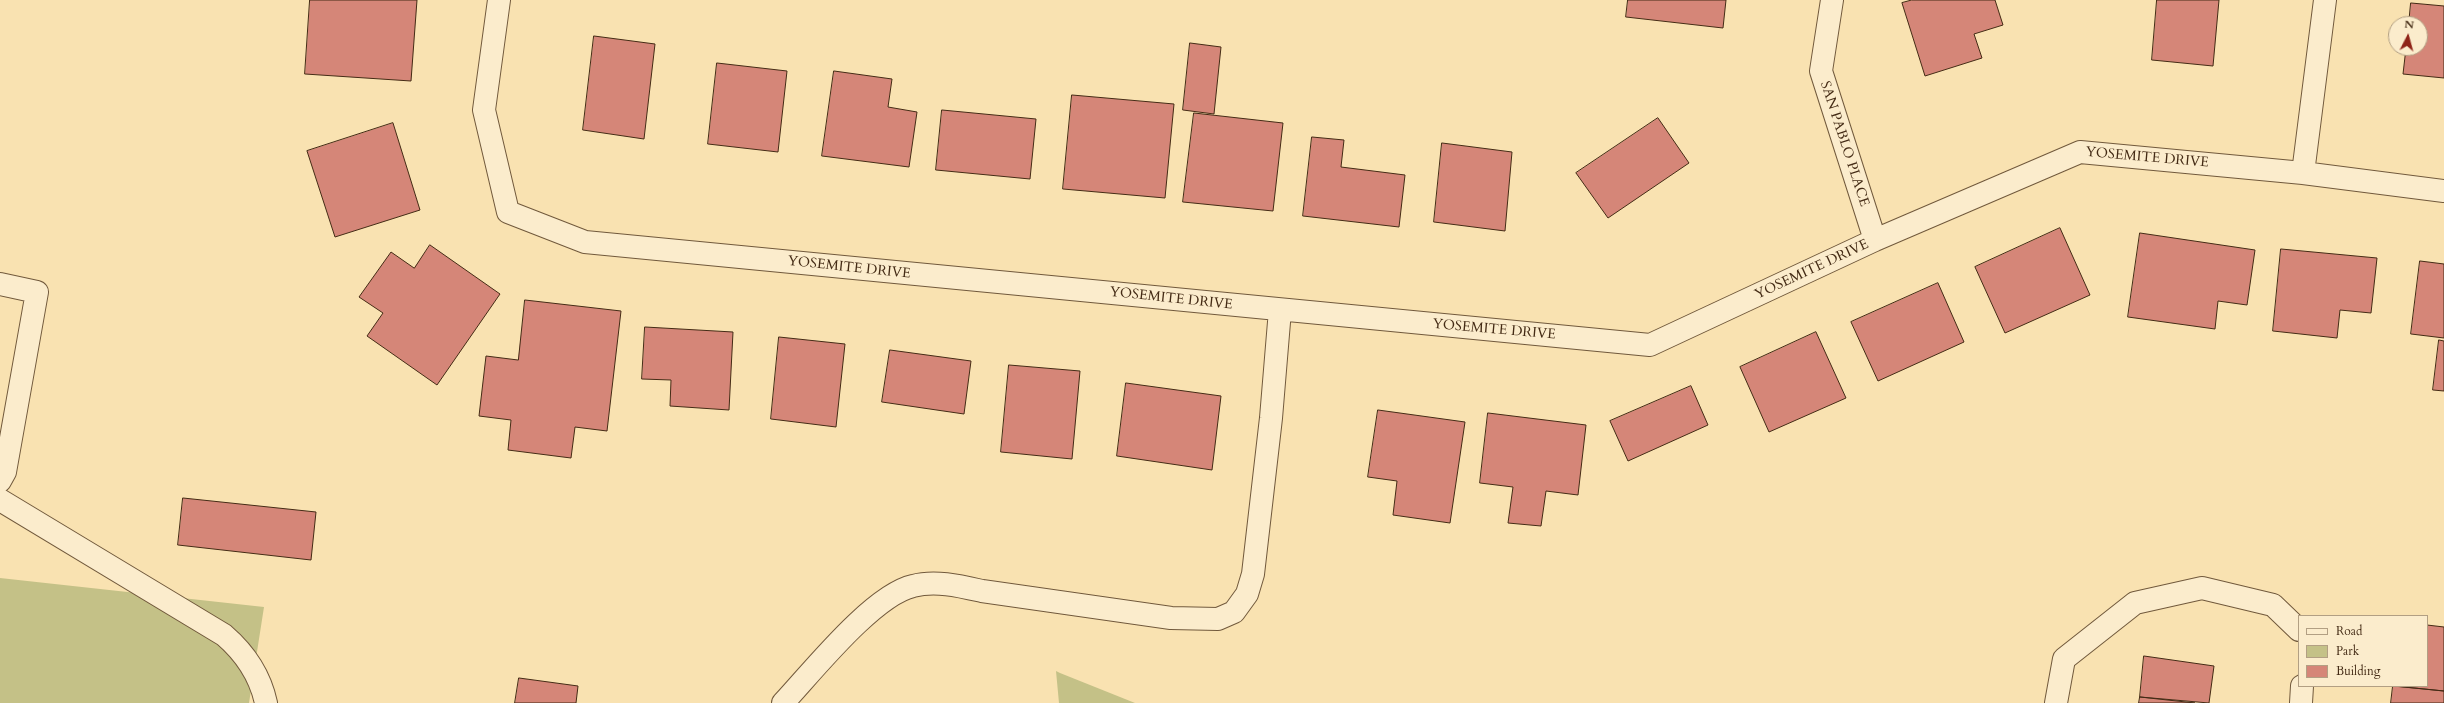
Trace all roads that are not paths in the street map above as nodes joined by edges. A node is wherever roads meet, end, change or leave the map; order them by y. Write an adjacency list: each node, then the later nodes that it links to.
1 (500, 0): 8 (street, YOSEMITE DRIVE)
2 (1832, 0): 6 (street, SAN PABLO PLACE)
3 (2326, 0): 4 (street)
4 (2303, 173): 5 (street, YOSEMITE DRIVE); 6 (street, YOSEMITE DRIVE)
5 (2444, 192)
6 (1875, 240): 8 (street, YOSEMITE DRIVE)
7 (0, 284): 9 (street)
8 (1280, 310): 14 (street)
9 (0, 481)
10 (0, 500): 13 (street)
11 (2298, 629): 15 (street)
12 (2302, 687): 16 (street)
13 (266, 703)
14 (783, 703)
15 (2056, 703)
16 (2300, 703)

